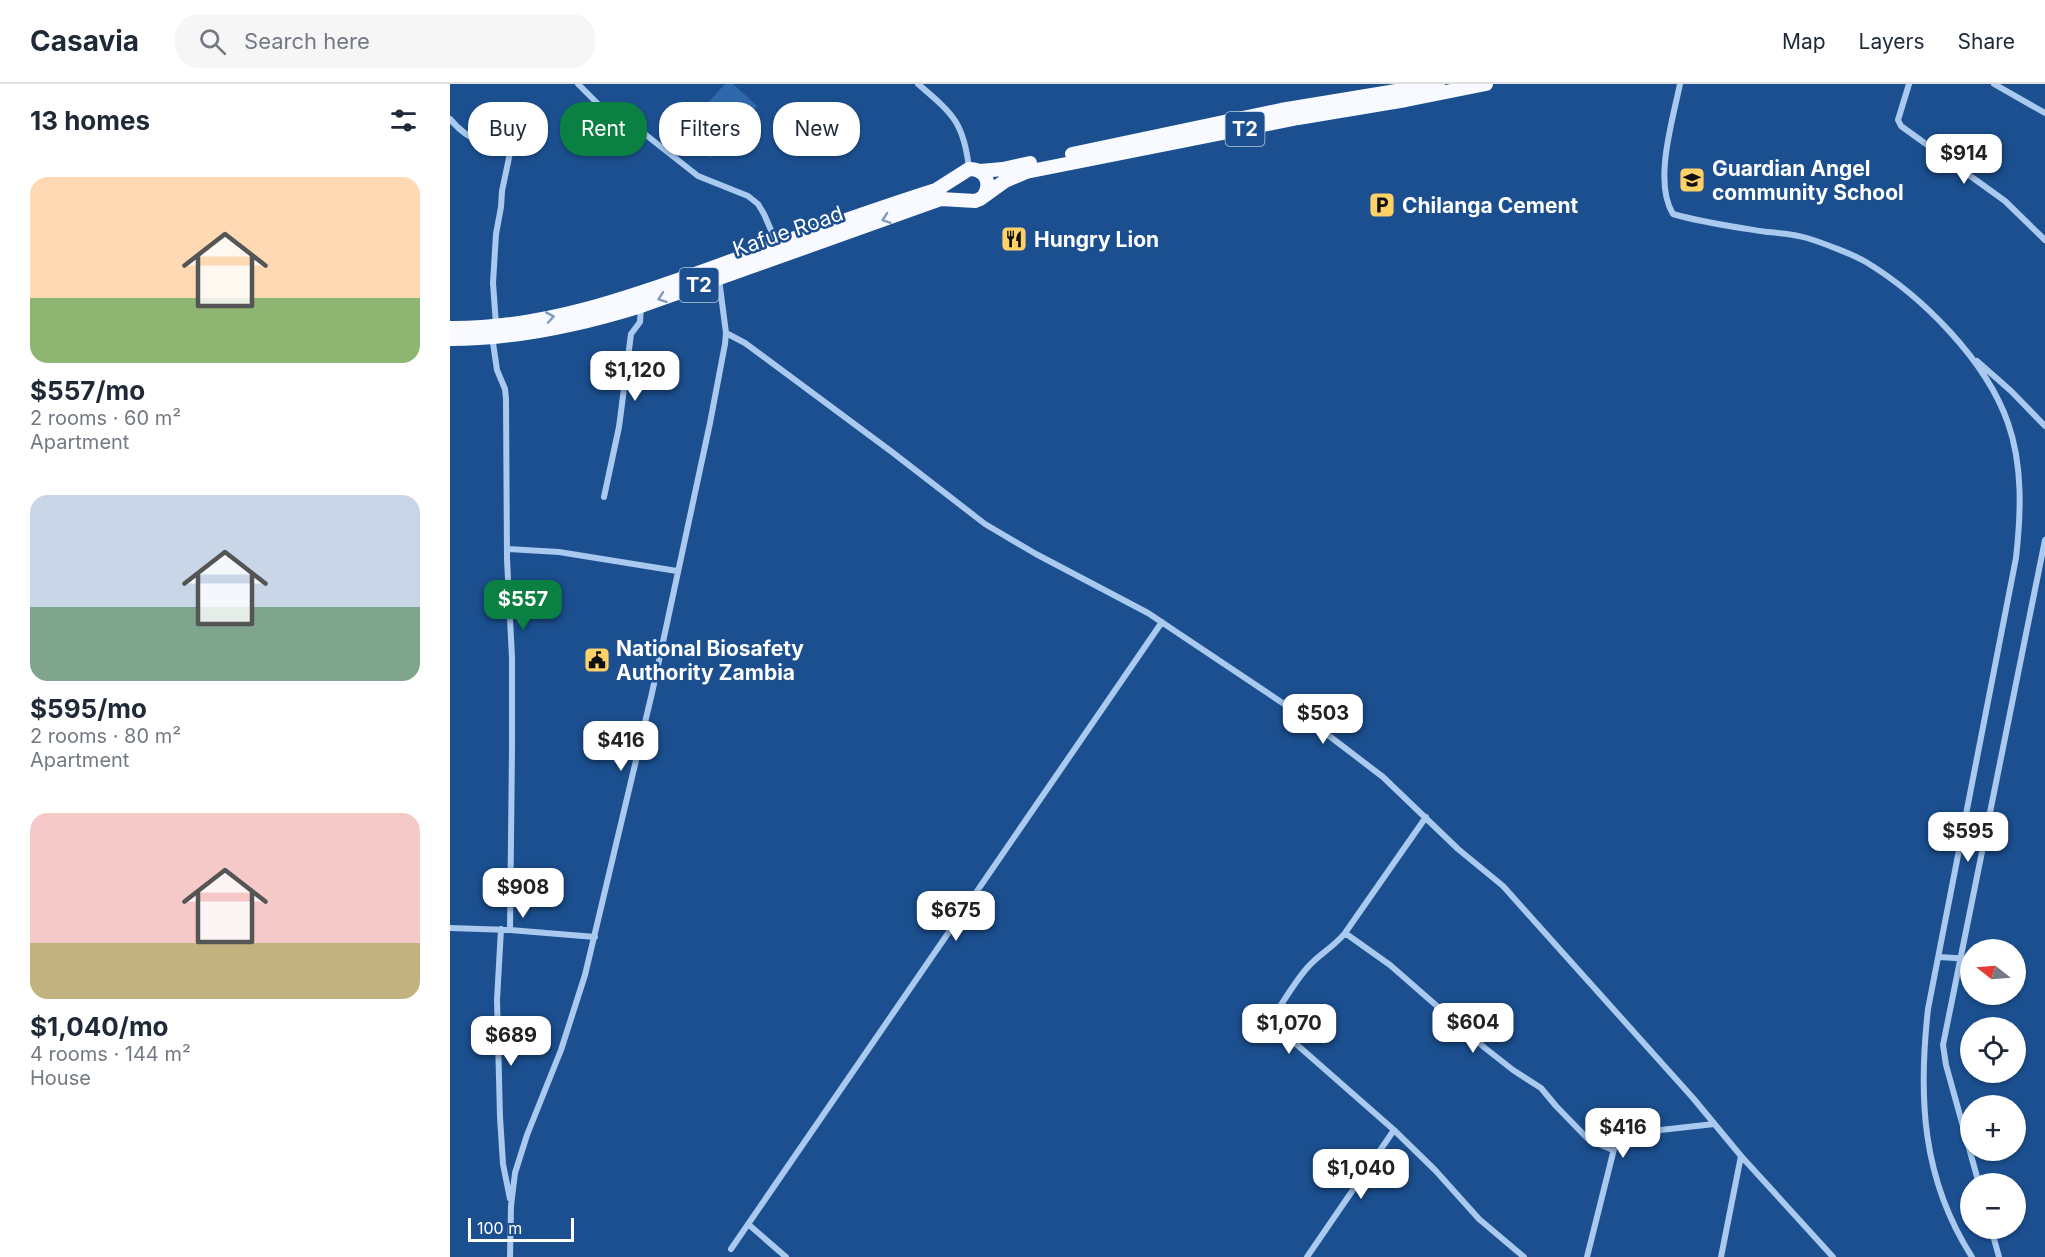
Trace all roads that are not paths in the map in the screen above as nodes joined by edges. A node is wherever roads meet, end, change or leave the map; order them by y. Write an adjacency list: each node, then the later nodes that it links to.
1 (578, 84): 14 (street)
2 (918, 84): 10 (street)
3 (1438, 84): 10 (highway, Kafue Road / T2)
4 (1486, 84): 11 (highway, T2)
5 (1680, 84): 21 (street)
6 (1909, 84): 13 (street)
7 (1994, 84): 8 (street)
8 (2045, 114)
9 (450, 119): 18 (street)
10 (970, 172): 11 (highway); 12 (highway); 14 (highway, Kafue Road / T2)
11 (984, 196): 12 (highway)
12 (964, 199): 15 (highway, Kafue Road / T2, one-way to 15)
13 (2045, 240)
14 (777, 244): 18 (highway, Kafue Road / T2, one-way to 14)
15 (719, 278): 16 (highway, Kafue Road / T2, one-way to 16); 19 (street)
16 (641, 306): 18 (highway, Kafue Road / T2); 25 (street)
17 (450, 328): 18 (highway, Kafue Road / T2)
18 (494, 331): 20 (highway, Kafue Road / T2); 27 (street)
19 (726, 333): 28 (street); 29 (street)
20 (450, 339)
21 (1972, 356): 22 (street); 23 (street)
22 (2011, 391): 23 (street); 24 (street)
23 (2000, 404): 37 (street)
24 (2045, 426)
25 (604, 497)
26 (2045, 540): 36 (street)
27 (507, 549): 28 (street); 33 (street)
28 (677, 572): 35 (street)
29 (1162, 622): 30 (street); 46 (street)
30 (1426, 817): 34 (street); 40 (street)
31 (450, 928): 32 (street)
32 (501, 929): 33 (street); 45 (street)
33 (510, 930): 35 (street)
34 (1345, 933): 41 (street); 42 (street)
35 (595, 937): 45 (street)
36 (1965, 939)
37 (1939, 957): 38 (street); 56 (street)
38 (1960, 959)
39 (1960, 964): 44 (street)
40 (1714, 1124): 42 (street); 43 (street)
41 (1394, 1130): 51 (street); 52 (street)
42 (1613, 1150): 53 (street)
43 (1741, 1156): 54 (street); 55 (street)
44 (1976, 1173)
45 (512, 1206): 49 (street)
46 (748, 1224): 48 (street); 50 (street)
47 (1994, 1239): 57 (street)
48 (731, 1249)
49 (510, 1257)
50 (786, 1257)
51 (1307, 1257)
52 (1524, 1257)
53 (1587, 1257)
54 (1721, 1257)
55 (1833, 1257)
56 (1972, 1257)
57 (1999, 1257)

